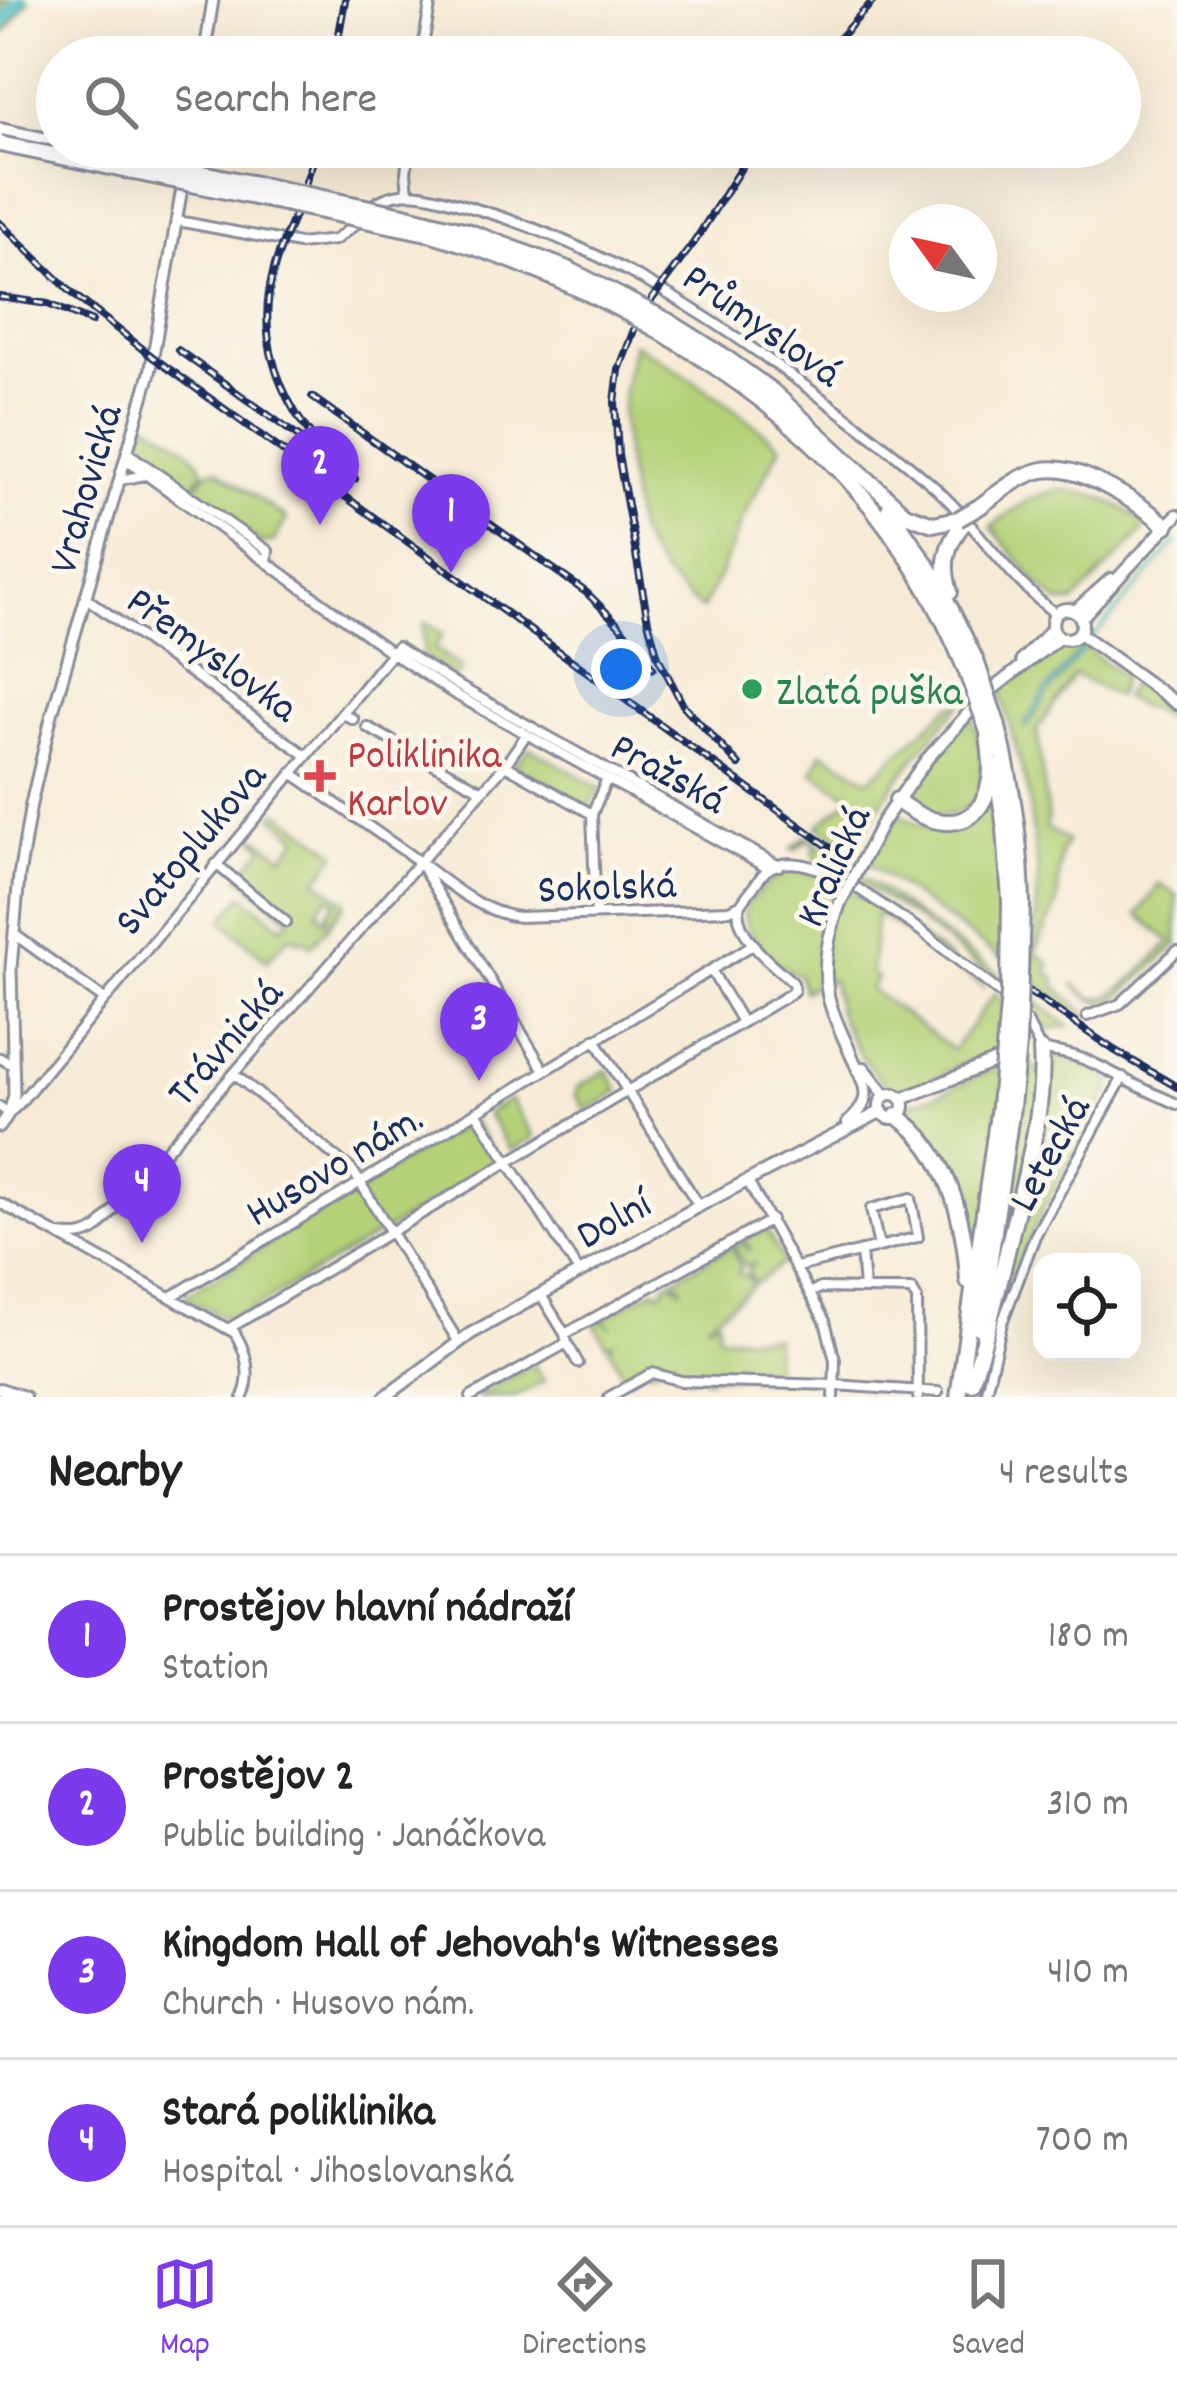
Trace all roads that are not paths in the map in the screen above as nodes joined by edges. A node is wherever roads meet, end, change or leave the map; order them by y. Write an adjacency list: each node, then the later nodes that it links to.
1 (213, 0): 3 (street)
2 (431, 0): 4 (street)
3 (207, 36)
4 (425, 36)
5 (0, 131): 6 (highway)
6 (36, 139)
7 (0, 144): 8 (highway, bridge)
8 (36, 152)
9 (115, 168): 17 (highway, bridge)
10 (179, 168): 17 (highway, bridge)
11 (407, 168): 13 (street)
12 (182, 188): 15 (street, Vrahovická)
13 (408, 192): 14 (street); 27 (street, Průmyslová)
14 (377, 202)
15 (178, 221): 16 (street); 18 (street, Vrahovická)
16 (356, 224)
17 (664, 327): 19 (highway); 31 (highway)
18 (127, 456): 20 (street); 21 (street, Vrahovická); 24 (street)
19 (855, 468): 23 (highway); 28 (highway)
20 (146, 475): 21 (street); 24 (street)
21 (120, 479): 25 (street, Vrahovická)
22 (1171, 520): 23 (highway, bridge); 26 (main road)
23 (960, 522): 28 (highway)
24 (267, 556): 30 (street)
25 (86, 598): 41 (street, Přemyslovka); 56 (street, Vrahovická)
26 (1078, 615): 27 (main road); 29 (main road)
27 (1056, 626): 29 (main road); 33 (main road)
28 (963, 631): 31 (highway)
29 (1080, 635): 34 (main road)
30 (394, 650): 32 (street); 36 (street, Svatoplukova)
31 (971, 666): 39 (highway, bridge)
32 (453, 688): 40 (street); 40 (street)
33 (994, 688)
34 (1177, 704)
35 (973, 708): 46 (main road, Kralická)
36 (343, 712): 37 (street); 41 (street, Svatoplukova)
37 (353, 719)
38 (367, 727): 45 (street)
39 (992, 728): 46 (highway); 81 (highway, bridge)
40 (529, 732): 42 (street, Trávnická); 44 (street, Pražská); 50 (street, Pražská)
41 (307, 756): 43 (street, Svatoplukova)
42 (505, 765): 45 (street, Trávnická); 47 (street)
43 (292, 773): 48 (street, Sokolská); 49 (street, Svatoplukova)
44 (607, 781): 47 (street); 50 (street, Pražská)
45 (482, 790): 48 (street, Trávnická)
46 (896, 800): 66 (main road, Kralická, bridge)
47 (592, 814): 54 (street)
48 (419, 861): 54 (street, Sokolská); 72 (street); 73 (street, Trávnická)
49 (216, 864): 55 (street); 61 (street, Svatoplukova)
50 (774, 868): 51 (street); 53 (street)
51 (839, 878)
52 (854, 886): 60 (street)
53 (740, 905): 54 (street, Sokolská); 57 (street)
54 (596, 914)
55 (286, 922)
56 (14, 934): 61 (street); 71 (street, Vrahovická)
57 (754, 944): 59 (street, Husovo nám.); 63 (street)
58 (1177, 951): 62 (street)
59 (711, 970): 63 (street); 65 (street, Husovo nám.)
60 (1000, 993)
61 (105, 1000): 75 (street, Svatoplukova)
62 (1087, 1016)
63 (742, 1022): 77 (street)
64 (1027, 1022): 67 (street, Letecká)
65 (596, 1040): 72 (street, Husovo nám.); 77 (street)
66 (846, 1040): 78 (main road); 87 (main road, Kralická)
67 (1041, 1051): 68 (main road); 74 (street, Letecká); 113 (highway)
68 (1024, 1053)
69 (0, 1058): 71 (street)
70 (996, 1061): 79 (main road)
71 (14, 1064): 76 (street, Vrahovická)
72 (544, 1070): 84 (street, Husovo nám.)
73 (234, 1074): 89 (street); 95 (street, Trávnická)
74 (1123, 1077): 80 (street, Letecká); 113 (street, Letecká)
75 (36, 1084): 76 (street); 82 (street, Svatoplukova)
76 (14, 1089): 82 (street, Svatoplukova)
77 (628, 1092): 88 (street); 92 (street)
78 (886, 1096): 79 (main road); 83 (main road)
79 (902, 1099): 85 (main road)
80 (1177, 1104)
81 (1005, 1106): 104 (highway); 113 (highway)
82 (4, 1110): 86 (street, Svatoplukova)
83 (882, 1111): 85 (main road); 87 (main road, Dolní)
84 (476, 1112): 88 (street); 89 (street, Husovo nám.)
85 (898, 1116): 104 (highway)
86 (0, 1127)
87 (840, 1131): 90 (main road, Dolní)
88 (509, 1163): 94 (street); 99 (street)
89 (360, 1180): 94 (street); 103 (street, Husovo nám.)
90 (748, 1180): 92 (main road, Dolní); 93 (street)
91 (0, 1203): 95 (street)
92 (699, 1206): 99 (main road, Dolní)
93 (771, 1220): 98 (street); 106 (street, Dolní)
94 (392, 1233): 105 (street); 107 (street)
95 (59, 1235): 103 (street)
96 (879, 1247): 96 (street); 97 (street)
97 (861, 1251): 98 (street); 100 (street)
98 (796, 1267): 101 (street)
99 (580, 1274): 102 (main road, Dolní)
100 (864, 1289): 101 (street); 114 (street)
101 (811, 1292): 110 (street)
102 (541, 1295): 106 (street); 107 (main road, Dolní)
103 (171, 1297): 105 (street)
104 (968, 1328): 122 (highway)
105 (228, 1329): 117 (street)
106 (566, 1338): 108 (street); 119 (street, Dolní)
107 (458, 1341): 118 (main road, Dolní)
108 (578, 1363)
109 (681, 1381): 110 (street); 115 (street); 120 (street)
110 (835, 1385): 114 (street); 121 (street)
111 (0, 1389): 116 (main road)
112 (938, 1392): 114 (street)
113 (975, 1392)
114 (918, 1393)
115 (689, 1394)
116 (25, 1397)
117 (242, 1397)
118 (385, 1397)
119 (471, 1397)
120 (609, 1397)
121 (835, 1397)
122 (958, 1397)

